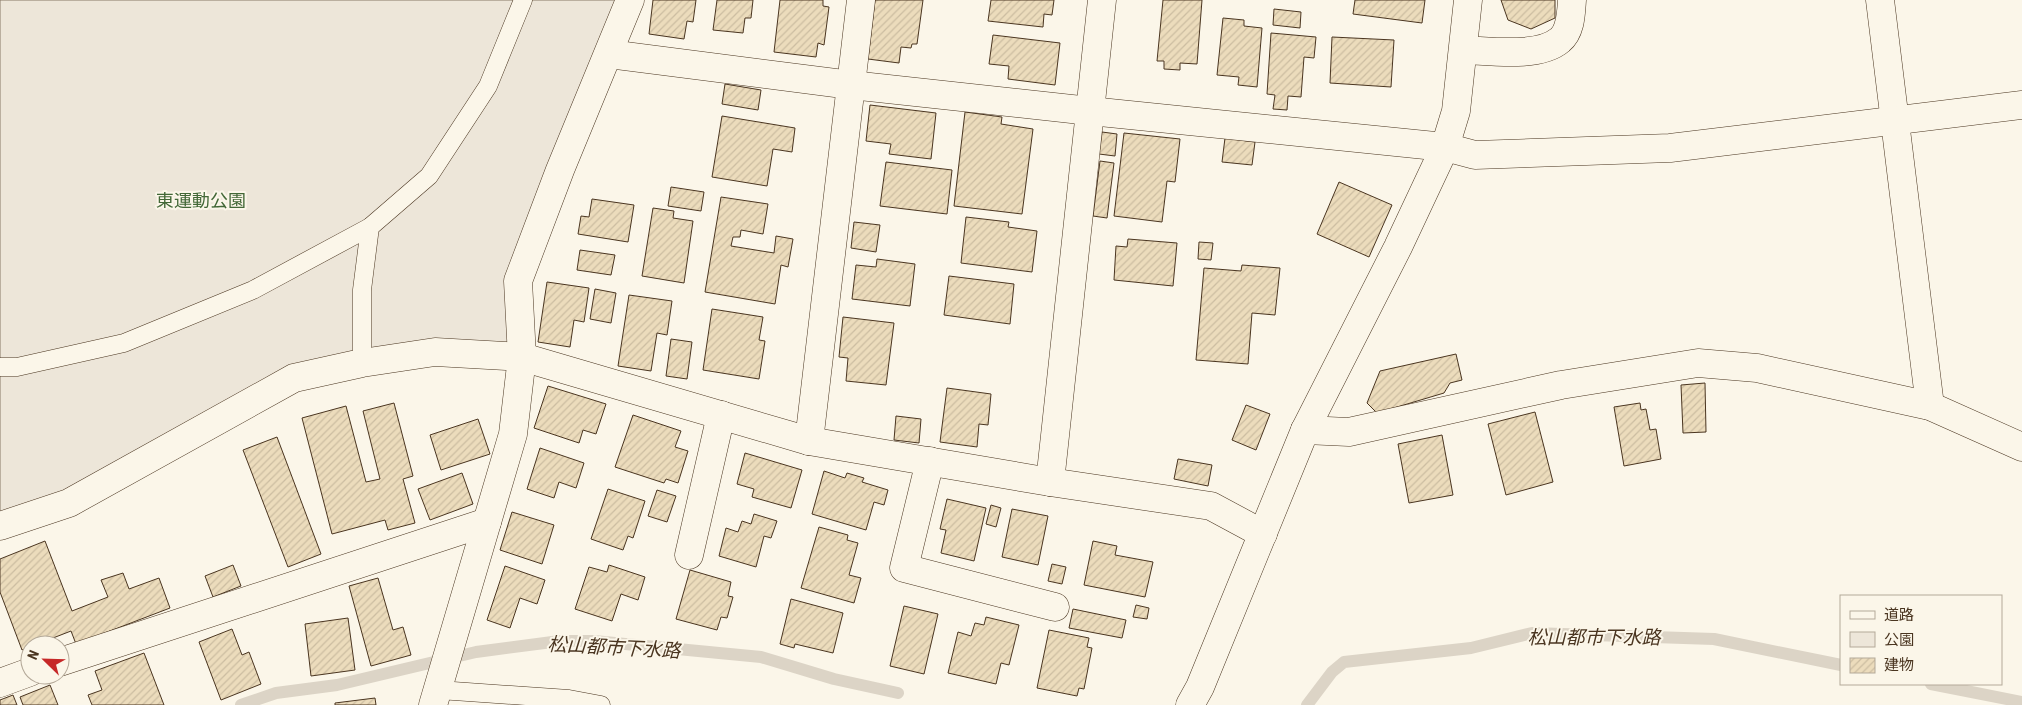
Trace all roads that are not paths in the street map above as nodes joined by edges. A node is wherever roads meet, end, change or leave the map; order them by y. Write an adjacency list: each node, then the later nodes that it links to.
1 (523, 0): 15 (lane)
2 (630, 0): 9 (street)
3 (861, 0): 10 (street)
4 (1102, 0): 12 (street)
5 (1468, 0): 8 (street)
6 (1572, 0): 8 (street)
7 (1880, 0): 13 (street)
8 (1464, 50): 14 (street)
9 (609, 54): 10 (street); 16 (street)
10 (852, 85): 12 (street); 22 (street)
11 (2022, 105): 13 (street)
12 (1090, 111): 14 (street); 25 (street)
13 (1894, 120): 14 (street); 19 (street)
14 (1445, 147): 21 (street)
15 (370, 226): 17 (lane); 18 (lane)
16 (522, 357): 17 (street); 20 (street); 26 (street)
17 (362, 363): 27 (street)
18 (0, 367)
19 (1930, 406): 21 (street); 23 (street)
20 (721, 415): 22 (street); 29 (street)
21 (1305, 430): 28 (street)
22 (809, 440): 24 (street)
23 (2022, 447)
24 (930, 461): 25 (street); 30 (street)
25 (1050, 482): 28 (street)
26 (487, 522): 31 (street); 34 (street)
27 (0, 526)
28 (1263, 534): 36 (street)
29 (689, 555)
30 (1054, 607)
31 (70, 659)
32 (20, 676): 33 (street)
33 (0, 683)
34 (436, 698): 35 (lane)
35 (601, 705)
36 (1190, 705)

